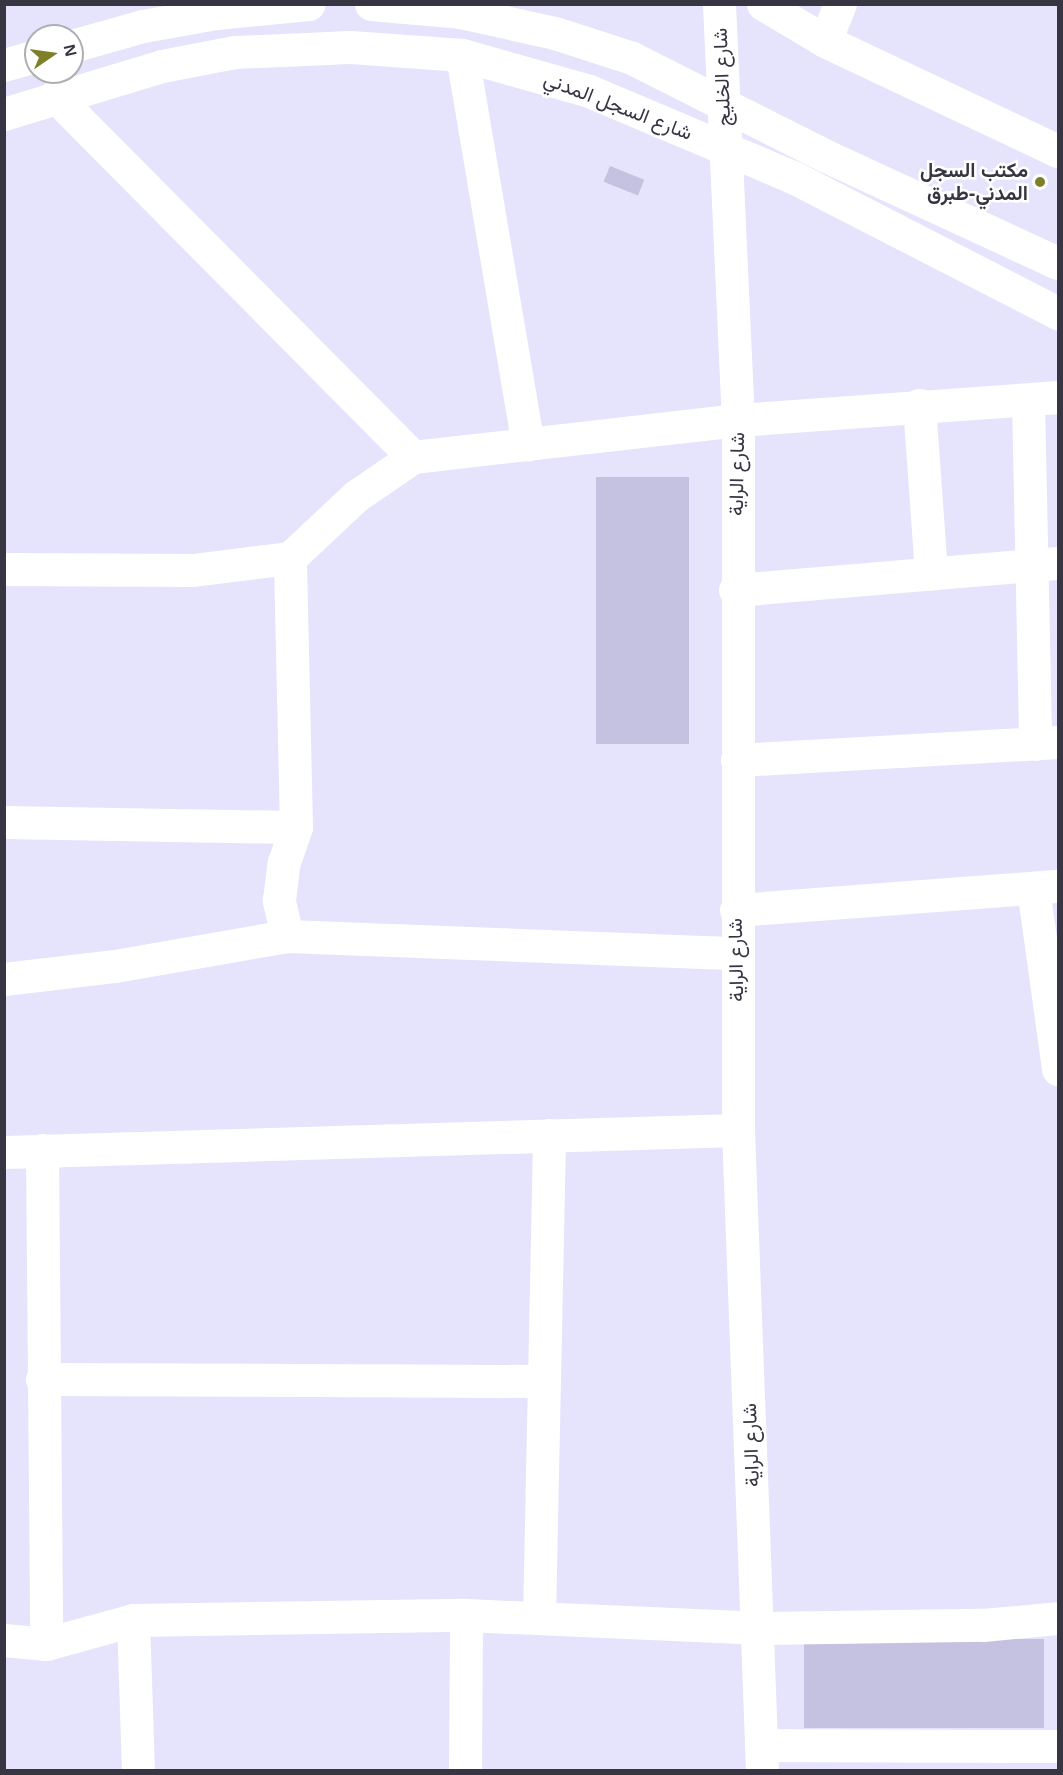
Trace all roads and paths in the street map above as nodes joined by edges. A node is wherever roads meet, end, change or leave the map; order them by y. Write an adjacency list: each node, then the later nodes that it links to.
1 (309, 4): 7 (street)
2 (370, 4): 6 (street)
3 (719, 4): 14 (street, شارع الخليج)
4 (763, 4): 8 (street)
5 (840, 4): 8 (street)
6 (463, 8): 14 (street)
7 (214, 9): 9 (street)
8 (825, 41): 17 (street)
9 (84, 43)
10 (462, 55): 13 (street, شارع السجل المدني); 16 (street, شارع السجل المدني); 23 (street)
11 (24, 60): 12 (street)
12 (4, 66)
13 (55, 96): 15 (street, شارع السجل المدني); 24 (street)
14 (724, 102): 16 (street, شارع الخليج); 18 (street)
15 (4, 114)
16 (725, 149): 19 (street, شارع السجل المدني); 22 (street, شارع الراية)
17 (1059, 152)
18 (1059, 263)
19 (1059, 313)
20 (1043, 399): 21 (street); 26 (street)
21 (919, 405): 22 (street); 28 (street)
22 (738, 420): 23 (street); 29 (street, شارع الراية)
23 (528, 444): 24 (street)
24 (412, 457): 25 (street)
25 (290, 558): 27 (street); 33 (street)
26 (1045, 565): 28 (street); 30 (street)
27 (4, 568)
28 (931, 574): 29 (street)
29 (735, 590): 31 (street, شارع الراية)
30 (1047, 743): 31 (street)
31 (737, 760): 35 (street, شارع الراية)
32 (4, 822): 33 (street)
33 (296, 827): 36 (street)
34 (1046, 887): 35 (street); 39 (street)
35 (736, 910): 37 (street, شارع الراية)
36 (287, 936): 37 (street); 38 (street)
37 (736, 953): 40 (street, شارع الراية)
38 (4, 979)
39 (1059, 1069)
40 (738, 1131): 41 (street); 50 (street, شارع الراية)
41 (549, 1135): 42 (street); 45 (street)
42 (42, 1149): 43 (street); 44 (street)
43 (4, 1152)
44 (42, 1379): 45 (street); 52 (street)
45 (544, 1381): 47 (street)
46 (466, 1615): 47 (street); 49 (street); 56 (street)
47 (539, 1618): 50 (street)
48 (1059, 1618): 50 (street)
49 (133, 1620): 52 (street); 55 (street)
50 (758, 1628): 54 (street, شارع الراية)
51 (4, 1640): 52 (street)
52 (46, 1644)
53 (1059, 1746): 54 (street)
54 (761, 1758)
55 (138, 1770)
56 (465, 1770)

